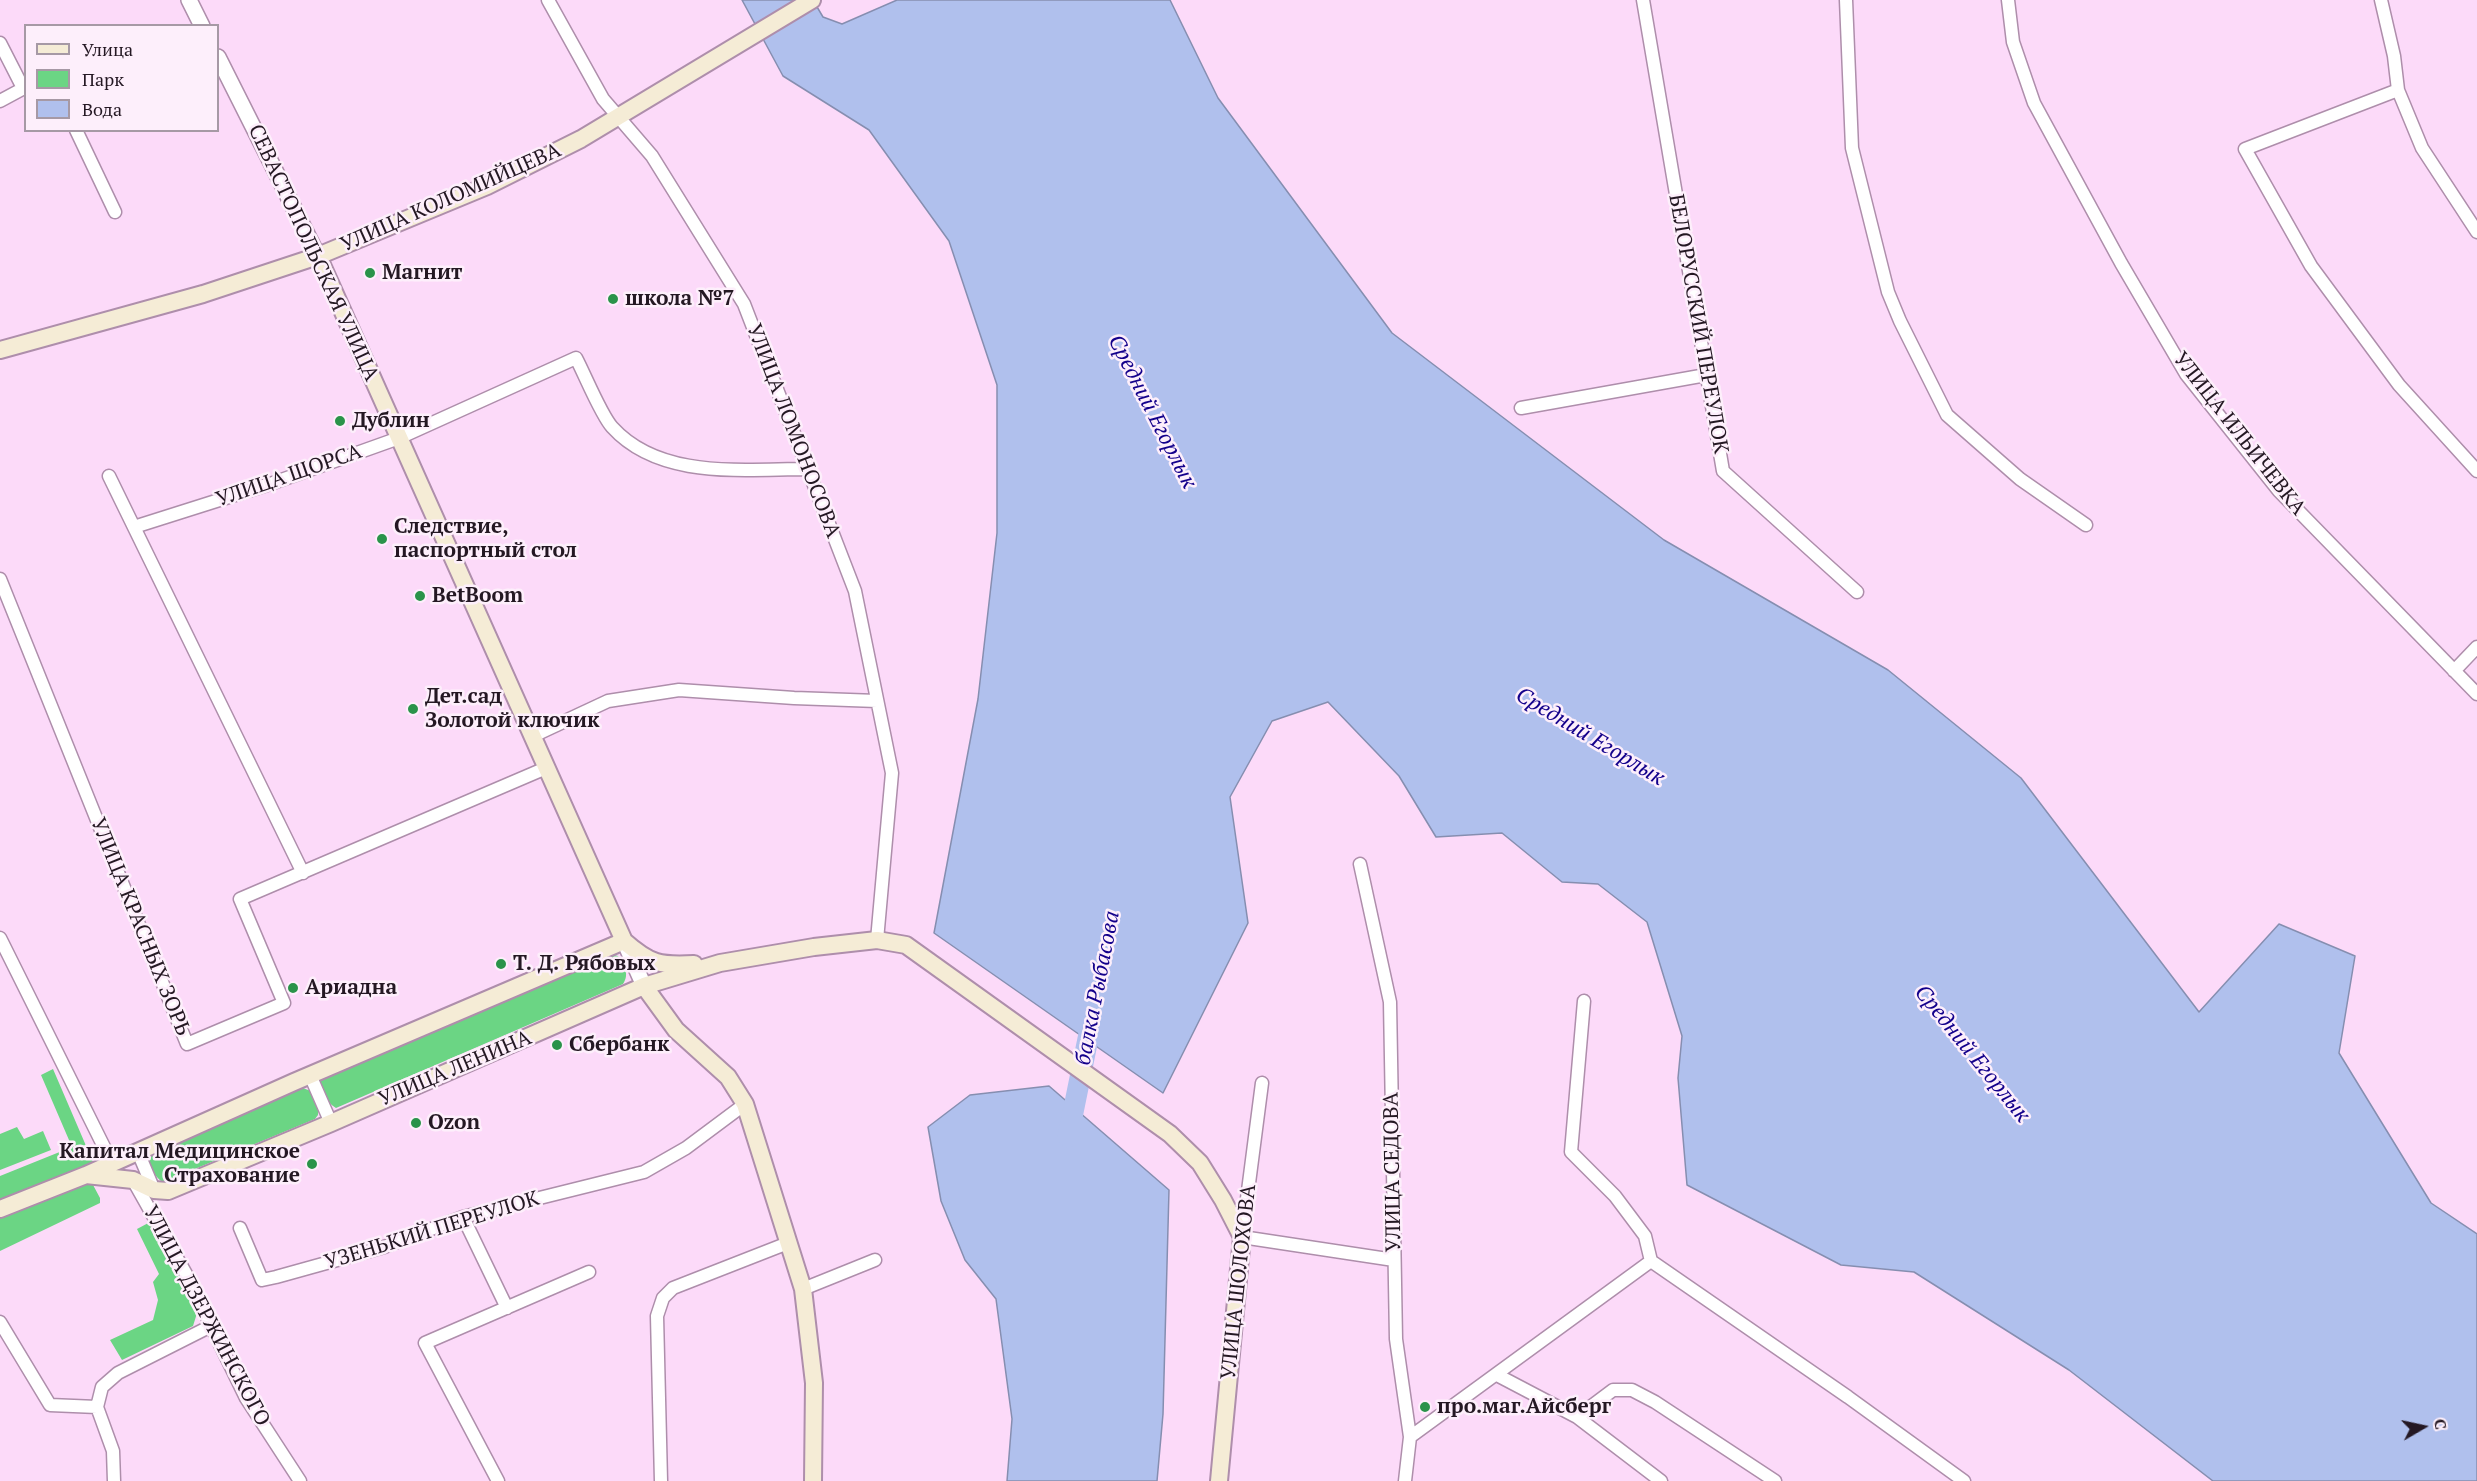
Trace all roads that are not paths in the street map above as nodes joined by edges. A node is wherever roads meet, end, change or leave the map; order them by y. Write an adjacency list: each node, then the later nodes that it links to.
1 (189, 0): 8 (street)
2 (548, 0): 14 (street, УЛИЦА ЛОМОНОСОВА)
3 (812, 0): 14 (main road, УЛИЦА КОЛОМИЙЦЕВА)
4 (1643, 0): 20 (street, БЕЛОРУССКИЙ ПЕРЕУЛОК)
5 (1846, 0): 26 (street)
6 (2008, 0): 31 (street, УЛИЦА ИЛЬИЧЕВКА)
7 (2381, 0): 12 (street)
8 (201, 24)
9 (0, 43): 11 (street)
10 (219, 59): 18 (street, СЕВАСТОПОЛЬСКАЯ УЛИЦА)
11 (24, 88): 13 (street)
12 (2398, 90): 17 (street); 24 (street)
13 (0, 101)
14 (618, 117): 18 (main road, УЛИЦА КОЛОМИЙЦЕВА); 23 (street, УЛИЦА ЛОМОНОСОВА)
15 (77, 132): 16 (street)
16 (114, 212)
17 (2477, 232)
18 (318, 256): 19 (main road, УЛИЦА КОЛОМИЙЦЕВА); 22 (main road, СЕВАСТОПОЛЬСКАЯ УЛИЦА)
19 (0, 350)
20 (1706, 375): 21 (street); 29 (street, БЕЛОРУССКИЙ ПЕРЕУЛОК)
21 (1521, 408)
22 (399, 438): 23 (street, УЛИЦА ЩОРСА); 27 (street, УЛИЦА ЩОРСА); 34 (main road, СЕВАСТОПОЛЬСКАЯ УЛИЦА)
23 (807, 469): 33 (street, УЛИЦА ЛОМОНОСОВА)
24 (2477, 471)
25 (109, 476): 27 (street)
26 (2086, 525)
27 (134, 527): 37 (street)
28 (0, 579): 37 (street, УЛИЦА КРАСНЫХ ЗОРЬ)
29 (1857, 592)
30 (2477, 647): 31 (street)
31 (2454, 671): 32 (street, УЛИЦА ИЛЬИЧЕВКА)
32 (2477, 694)
33 (877, 701): 34 (street); 39 (street, УЛИЦА ЛОМОНОСОВА)
34 (533, 736): 35 (main road, СЕВАСТОПОЛЬСКАЯ УЛИЦА)
35 (546, 768): 37 (street); 40 (main road, СЕВАСТОПОЛЬСКАЯ УЛИЦА)
36 (1360, 864): 59 (street, УЛИЦА СЕДОВА)
37 (303, 873)
38 (0, 938): 49 (street)
39 (877, 940): 41 (main road); 56 (main road)
40 (624, 941): 41 (main road); 42 (street, СЕВАСТОПОЛЬСКАЯ УЛИЦА); 44 (main road)
41 (720, 963): 42 (main road, УЛИЦА ЛЕНИНА)
42 (644, 986): 46 (main road, СЕВАСТОПОЛЬСКАЯ УЛИЦА); 47 (main road, УЛИЦА ЛЕНИНА)
43 (1584, 1001): 60 (street)
44 (310, 1075): 47 (street); 48 (main road)
45 (1262, 1083): 56 (street, УЛИЦА ШОЛОХОВА)
46 (745, 1104): 54 (street, УЗЕНЬКИЙ ПЕРЕУЛОК); 57 (main road, СЕВАСТОПОЛЬСКАЯ УЛИЦА)
47 (331, 1123): 52 (main road, УЛИЦА ЛЕНИНА)
48 (138, 1152): 49 (main road); 52 (street)
49 (112, 1163): 50 (main road)
50 (86, 1175): 51 (main road); 53 (main road)
51 (133, 1180): 52 (main road); 65 (street, УЛИЦА ДЗЕРЖИНСКОГО)
52 (154, 1190)
53 (0, 1209)
54 (463, 1217): 55 (street, УЗЕНЬКИЙ ПЕРЕУЛОК); 63 (street)
55 (240, 1228)
56 (1242, 1237): 59 (street); 75 (main road, УЛИЦА ШОЛОХОВА)
57 (789, 1243): 62 (main road, СЕВАСТОПОЛЬСКАЯ УЛИЦА); 73 (street)
58 (875, 1260): 62 (street)
59 (1394, 1260): 69 (street, УЛИЦА СЕДОВА)
60 (1651, 1261): 66 (street); 79 (street)
61 (589, 1272): 63 (street)
62 (802, 1289): 74 (main road, СЕВАСТОПОЛЬСКАЯ УЛИЦА)
63 (507, 1308): 72 (street)
64 (0, 1322): 67 (street)
65 (211, 1326): 67 (street); 71 (street, УЛИЦА ДЗЕРЖИНСКОГО)
66 (1497, 1375): 68 (street); 69 (street)
67 (97, 1407): 70 (street)
68 (1576, 1417): 77 (street); 78 (street)
69 (1410, 1437): 76 (street, УЛИЦА СЕДОВА)
70 (114, 1481)
71 (300, 1481)
72 (498, 1481)
73 (661, 1481)
74 (813, 1481)
75 (1219, 1481)
76 (1405, 1481)
77 (1661, 1481)
78 (1775, 1481)
79 (1964, 1481)

